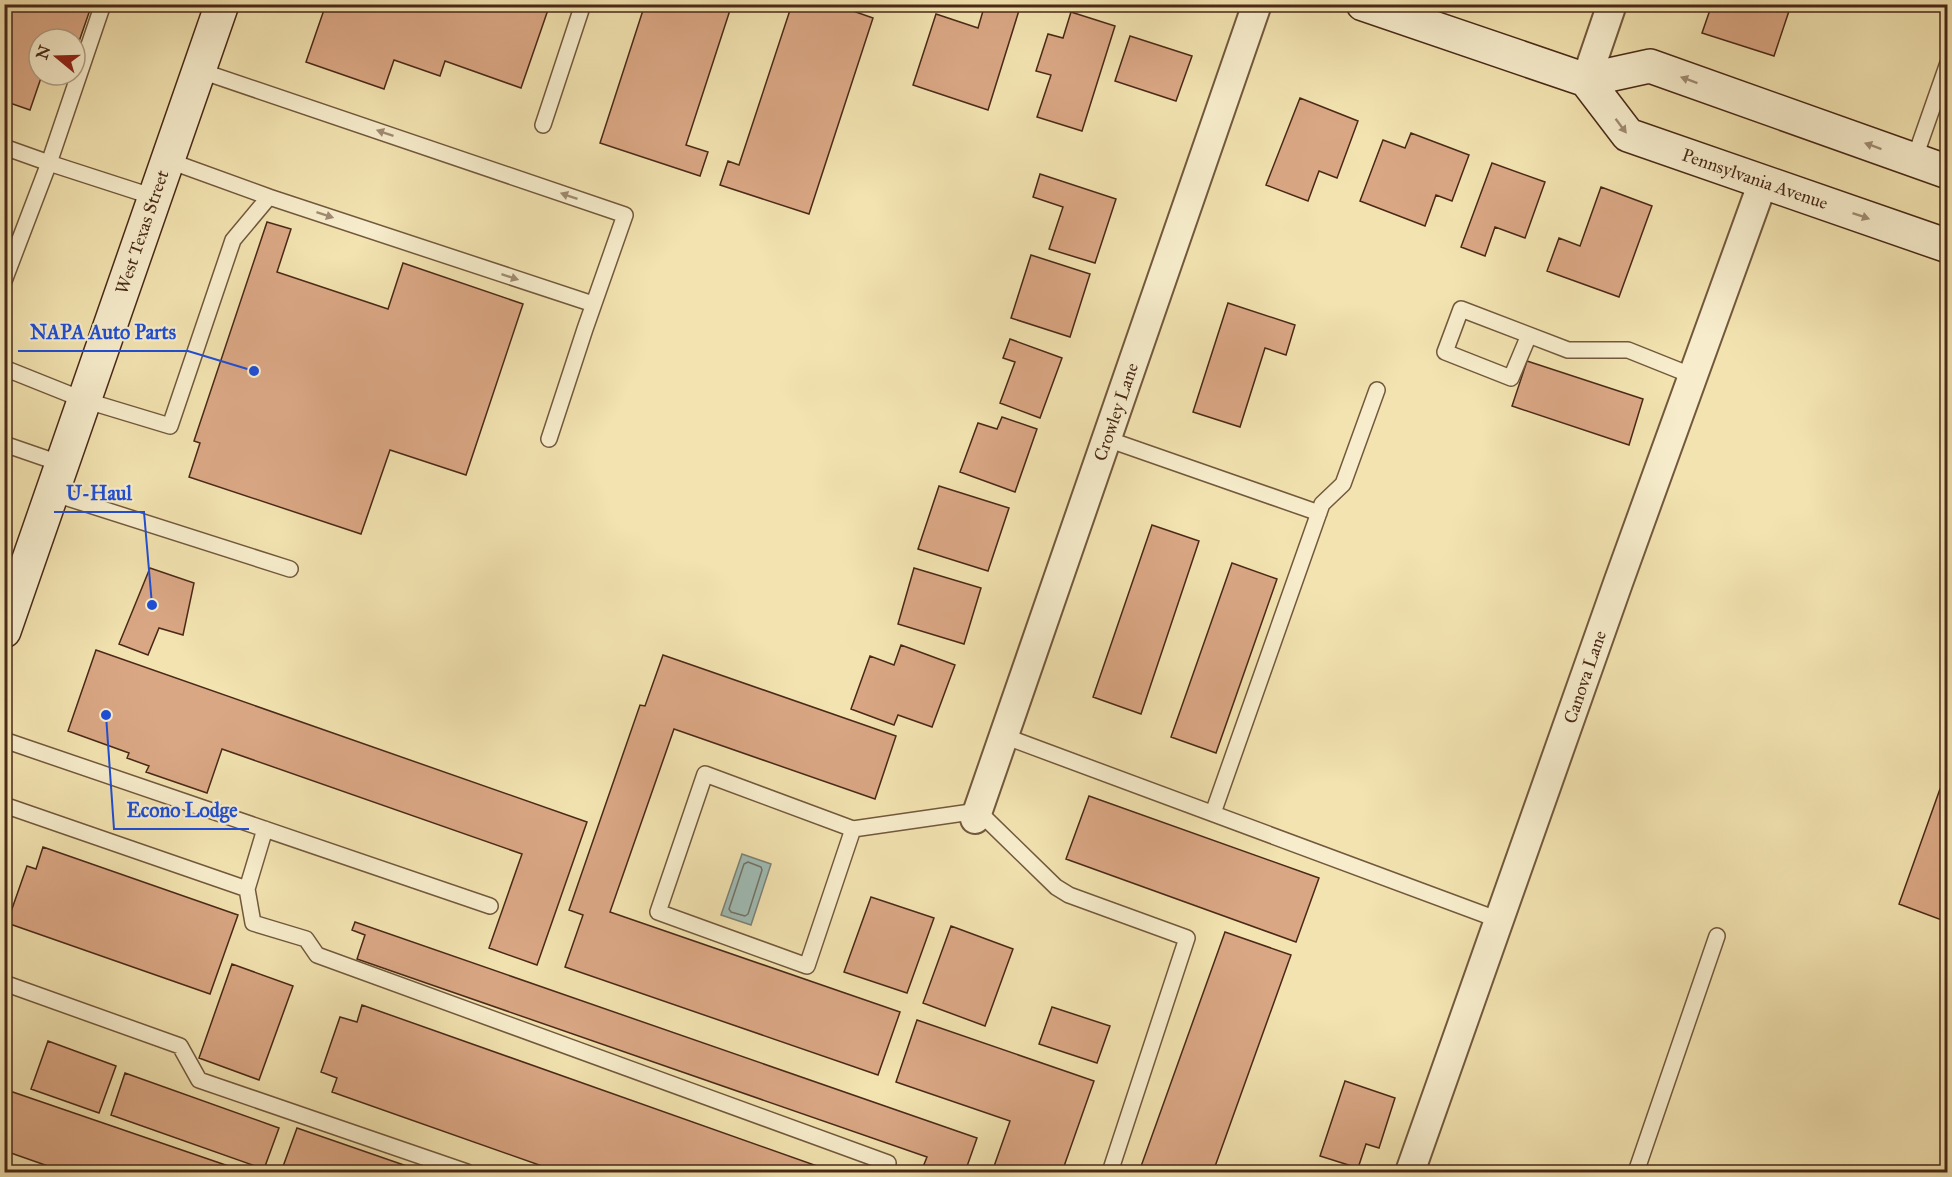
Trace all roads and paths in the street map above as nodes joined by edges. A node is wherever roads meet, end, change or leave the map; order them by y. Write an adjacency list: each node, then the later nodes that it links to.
1 (103, 4): 14 (lane)
2 (222, 4): 8 (main road, West Texas Street)
3 (583, 4): 10 (lane)
4 (1257, 4): 27 (street, Crowley Lane)
5 (1363, 4): 9 (main road)
6 (1612, 4): 9 (street)
7 (1947, 63): 13 (lane)
8 (198, 70): 12 (main road, West Texas Street); 21 (lane, one-way to 8)
9 (1586, 80): 13 (main road, one-way to 9); 16 (main road, Pennsylvania Avenue, one-way to 16)
10 (543, 125)
11 (4, 147): 14 (lane)
12 (167, 160): 17 (main road, West Texas Street); 18 (lane)
13 (1914, 160): 15 (main road)
14 (49, 163): 17 (lane); 20 (lane)
15 (1947, 172)
16 (1763, 182): 19 (main road, Pennsylvania Avenue, one-way to 19); 24 (street, Canova Lane)
17 (154, 197): 26 (main road, West Texas Street)
18 (269, 197): 21 (lane, one-way to 21); 26 (lane)
19 (1947, 246)
20 (4, 281)
21 (593, 304): 28 (lane)
22 (1529, 335): 22 (lane); 24 (lane)
23 (4, 368): 26 (lane)
24 (1693, 376): 43 (street, Canova Lane)
25 (1377, 390): 31 (lane)
26 (84, 400): 30 (main road, West Texas Street)
27 (1107, 439): 31 (lane); 34 (street, Crowley Lane)
28 (549, 440)
29 (4, 444): 30 (lane)
30 (57, 479): 32 (lane); 33 (main road, West Texas Street)
31 (1319, 513): 37 (lane)
32 (290, 569)
33 (4, 631)
34 (1004, 736): 37 (lane); 38 (street, Crowley Lane)
35 (4, 740): 39 (lane)
36 (4, 805): 41 (lane)
37 (1213, 813): 43 (lane)
38 (977, 815): 40 (lane); 48 (lane)
39 (265, 829): 41 (lane); 42 (lane)
40 (853, 829): 40 (lane)
41 (247, 889): 47 (lane)
42 (490, 906)
43 (1499, 920): 49 (street, Canova Lane)
44 (1717, 936): 50 (lane)
45 (4, 983): 46 (lane)
46 (467, 1173)
47 (884, 1173)
48 (1110, 1173)
49 (1410, 1173)
50 (1636, 1173)

